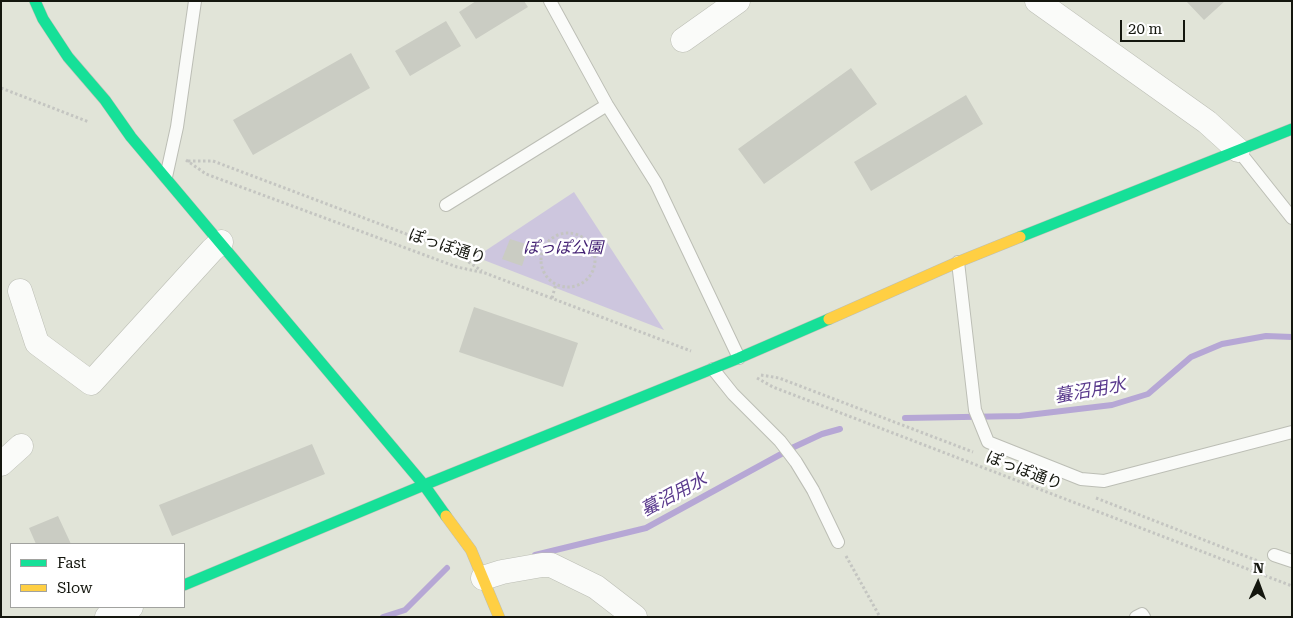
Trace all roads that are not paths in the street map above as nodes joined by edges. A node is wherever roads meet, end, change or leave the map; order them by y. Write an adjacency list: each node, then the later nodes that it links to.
1 (35, 1): 10 (street)
2 (195, 1): 10 (lane)
3 (550, 1): 7 (lane)
4 (738, 1): 6 (street)
5 (1037, 1): 9 (street)
6 (683, 40)
7 (608, 105): 11 (lane); 16 (lane)
8 (1292, 129): 9 (street)
9 (1238, 150): 12 (lane); 14 (street)
10 (166, 177): 13 (street)
11 (446, 204)
12 (1292, 218)
13 (221, 242): 15 (street); 21 (street)
14 (958, 262): 16 (street); 18 (lane)
15 (20, 291)
16 (739, 358): 17 (street)
17 (713, 369): 21 (street); 22 (lane)
18 (1292, 432)
19 (21, 446): 20 (street)
20 (1, 464)
21 (424, 485): 25 (street); 26 (street)
22 (838, 542)
23 (1274, 555): 24 (lane)
24 (1292, 561)
25 (483, 578): 29 (street); 30 (street)
26 (185, 585)
27 (129, 608): 28 (street)
28 (107, 617)
29 (499, 617)
30 (636, 617)
31 (1136, 617): 32 (lane)
32 (1144, 617)

